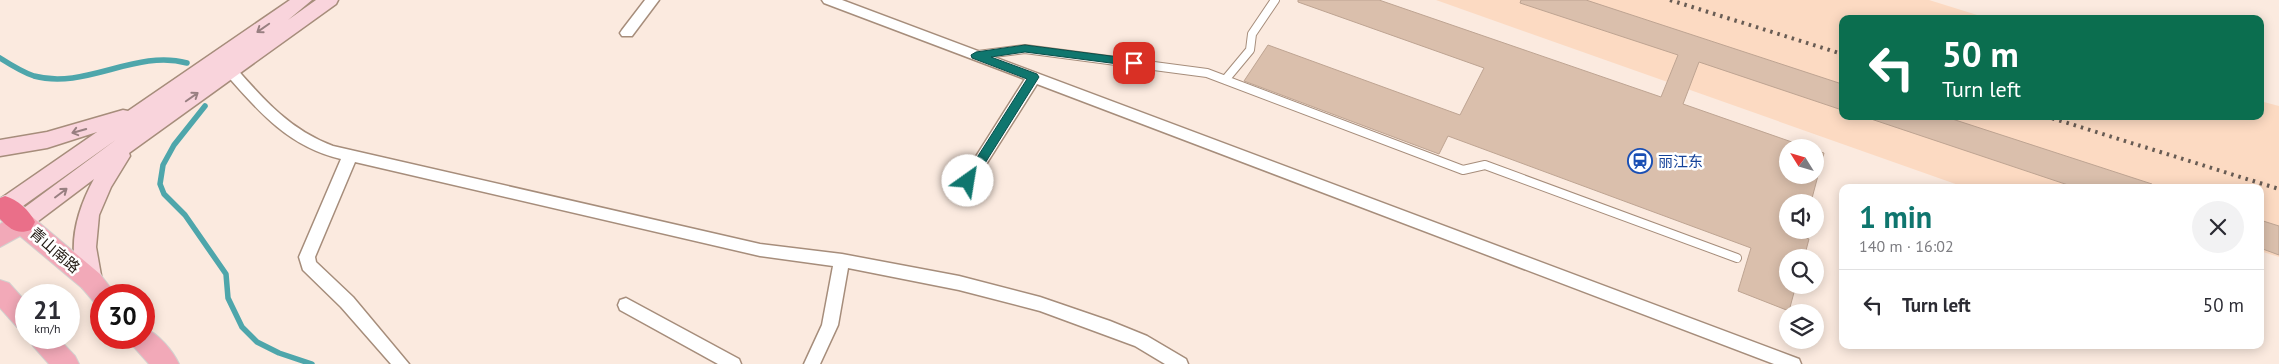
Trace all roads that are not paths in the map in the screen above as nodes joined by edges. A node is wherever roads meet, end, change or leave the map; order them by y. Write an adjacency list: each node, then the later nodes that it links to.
1 (303, 0): 11 (street, one-way to 11)
2 (329, 0): 8 (street)
3 (652, 0): 6 (street)
4 (829, 0): 7 (street)
5 (1275, 0): 10 (lane)
6 (627, 33)
7 (976, 55): 9 (street); 10 (lane)
8 (230, 70): 12 (street, one-way to 8); 14 (street)
9 (1034, 77): 15 (street); 34 (street)
10 (1225, 80): 17 (lane)
11 (158, 102): 13 (street, one-way to 13); 16 (street)
12 (138, 136): 16 (street, one-way to 12); 20 (street)
13 (0, 148)
14 (350, 156): 18 (street); 30 (street)
15 (968, 181)
16 (5, 216): 19 (main road, 青山南路)
17 (1737, 258)
18 (842, 260): 32 (street); 33 (street)
19 (92, 284)
20 (96, 284)
21 (0, 290): 23 (main road)
22 (626, 305): 31 (street)
23 (15, 307)
24 (0, 320): 25 (main road)
25 (15, 323)
26 (52, 349): 28 (main road)
27 (152, 349): 29 (main road)
28 (66, 364)
29 (166, 364)
30 (401, 364)
31 (733, 364)
32 (812, 364)
33 (1180, 364)
34 (1793, 364)

